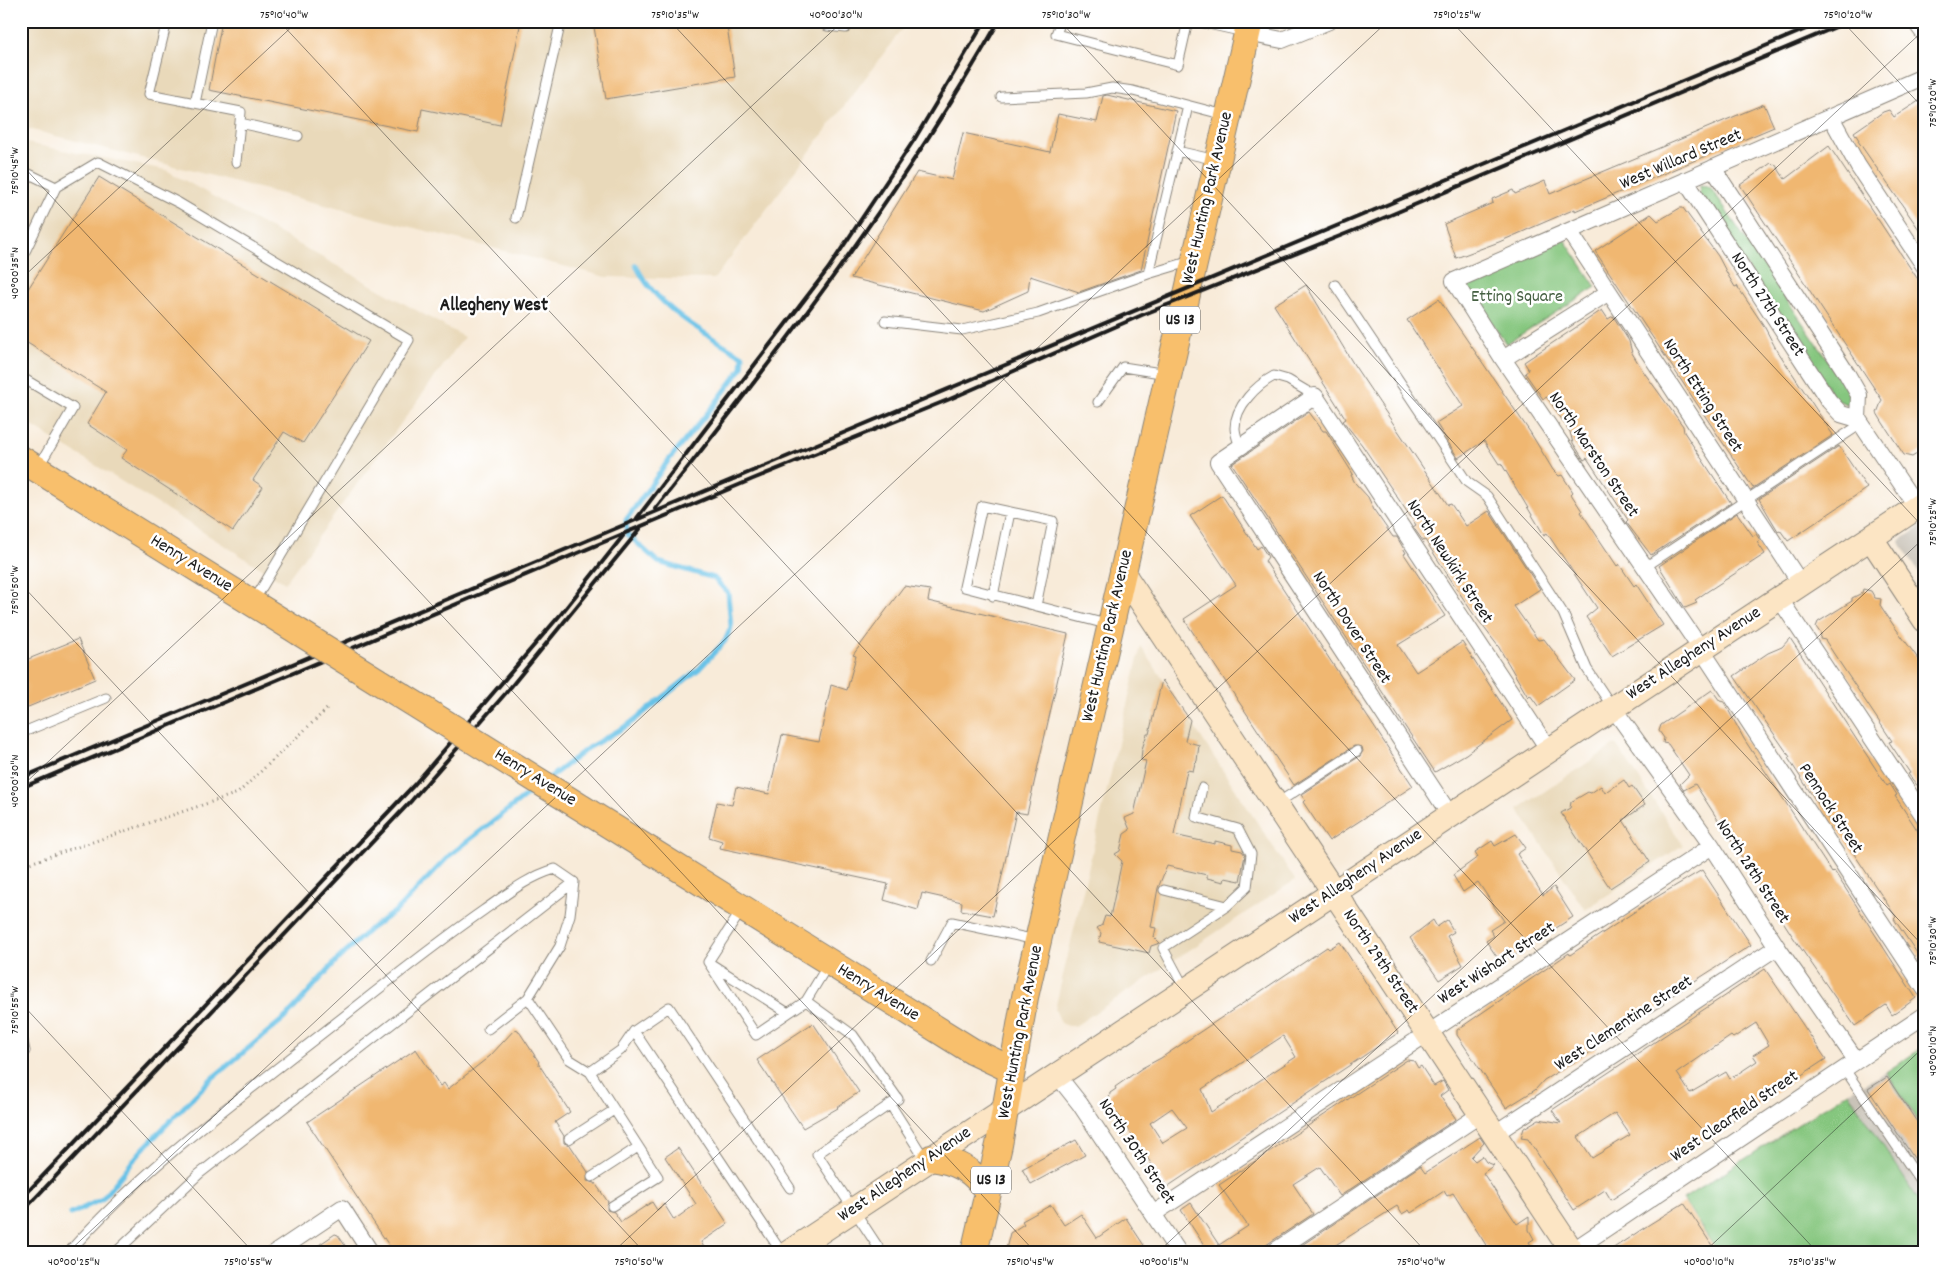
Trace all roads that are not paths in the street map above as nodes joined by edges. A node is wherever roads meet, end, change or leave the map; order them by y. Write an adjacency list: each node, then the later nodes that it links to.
1 (167, 21): 15 (lane)
2 (212, 21): 15 (lane)
3 (561, 21): 28 (lane)
4 (818, 21): 5 (lane)
5 (851, 21)
6 (1061, 21): 7 (lane)
7 (1188, 21)
8 (1195, 21): 11 (lane)
9 (1329, 21): 11 (street)
10 (1915, 21): 12 (street)
11 (1248, 27): 17 (main road, West Hunting Park Avenue / US 13)
12 (1925, 35)
13 (1925, 76): 18 (street, West Willard Street)
14 (1001, 97): 16 (lane)
15 (196, 103): 19 (lane)
16 (1188, 106): 17 (lane); 21 (lane)
17 (1228, 116): 22 (main road, West Hunting Park Avenue / US 13)
18 (1831, 117): 24 (street, West Willard Street); 32 (street)
19 (240, 123): 20 (lane); 23 (lane)
20 (298, 136)
21 (1177, 151): 22 (lane); 33 (lane)
22 (1217, 160): 31 (main road, West Hunting Park Avenue / US 13)
23 (236, 162)
24 (1712, 168): 26 (street, West Willard Street); 43 (street, North 27th Street)
25 (21, 170): 27 (lane)
26 (1685, 180): 29 (street, West Willard Street); 43 (street, North 27th Street)
27 (56, 187): 30 (lane); 55 (lane)
28 (516, 218)
29 (1569, 231): 34 (street, West Willard Street); 36 (street, North Etting Street)
30 (21, 260)
31 (1194, 260): 33 (lane); 39 (main road, West Hunting Park Avenue / US 13)
32 (1925, 267)
33 (1148, 274): 37 (lane)
34 (1454, 281): 38 (street, North Marston Street)
35 (1335, 285): 61 (lane)
36 (1609, 292): 38 (street); 46 (street, North Etting Street)
37 (886, 321)
38 (1503, 359): 50 (street, North Marston Street)
39 (1167, 374): 42 (lane); 51 (main road, West Hunting Park Avenue / US 13)
40 (21, 377): 45 (lane)
41 (1315, 396): 44 (street); 44 (lane); 64 (street, North Newkirk Street)
42 (1098, 402)
43 (1860, 421): 46 (lane); 47 (street)
44 (1240, 447): 67 (street, North Dover Street)
45 (27, 460): 55 (main road, Henry Avenue)
46 (1746, 500): 50 (lane); 52 (street, North Etting Street)
47 (1921, 505): 49 (main road, West Allegheny Avenue)
48 (1010, 512): 53 (lane); 53 (lane); 56 (lane)
49 (1871, 538): 52 (main road, West Allegheny Avenue); 57 (main road)
50 (1645, 567): 59 (street, North Marston Street)
51 (1122, 572): 58 (main road, West Hunting Park Avenue / US 13); 66 (main road, North 29th Street)
52 (1801, 584): 54 (main road, West Allegheny Avenue)
53 (993, 596): 56 (lane)
54 (1779, 598): 59 (main road, West Allegheny Avenue); 68 (street)
55 (253, 603): 74 (main road, Henry Avenue, bridge)
56 (1036, 606): 58 (lane)
57 (1925, 620)
58 (1110, 625): 75 (main road, West Hunting Park Avenue / US 13)
59 (1702, 650): 61 (main road, West Allegheny Avenue); 80 (street, Pennock Street)
60 (106, 698): 62 (lane)
61 (1613, 708): 64 (main road, West Allegheny Avenue); 69 (street, North 28th Street)
62 (21, 732)
63 (1357, 750): 66 (lane)
64 (1549, 750): 67 (main road, West Allegheny Avenue)
65 (1202, 788): 73 (lane)
66 (1276, 805): 72 (main road, North 29th Street)
67 (1450, 815): 72 (main road, West Allegheny Avenue)
68 (1925, 818)
69 (1712, 846): 76 (street, North 28th Street); 89 (street, West Wishart Street)
70 (574, 882): 82 (lane); 112 (lane); 113 (lane)
71 (1164, 890): 73 (lane)
72 (1334, 892): 81 (main road, West Allegheny Avenue); 89 (main road, North 29th Street)
73 (1227, 906): 81 (lane)
74 (743, 908): 78 (lane); 79 (main road, Henry Avenue)
75 (1039, 940): 77 (lane); 92 (main road, West Hunting Park Avenue / US 13)
76 (1777, 947): 91 (street, North 28th Street); 99 (street, West Clementine Street)
77 (931, 961)
78 (708, 962): 84 (lane); 84 (lane)
79 (829, 962): 83 (lane); 92 (main road, Henry Avenue)
80 (1925, 989)
81 (1186, 990): 94 (main road, West Allegheny Avenue)
82 (528, 998): 86 (lane); 93 (lane)
83 (806, 1001): 84 (lane); 95 (lane)
84 (788, 1013)
85 (1925, 1015): 91 (street, West Clearfield Street)
86 (488, 1029)
87 (634, 1031): 93 (lane); 104 (lane); 116 (lane)
88 (21, 1032): 90 (lane)
89 (1428, 1033): 98 (main road, North 29th Street); 109 (street, West Wishart Street)
90 (21, 1052)
91 (1850, 1064): 105 (lane); 111 (street, West Clearfield Street)
92 (1012, 1070): 94 (main road, Henry Avenue); 96 (main road, West Hunting Park Avenue / US 13)
93 (590, 1072): 97 (lane)
94 (1057, 1074): 96 (main road, West Allegheny Avenue); 109 (street, North 30th Street)
95 (890, 1104): 102 (lane); 108 (lane)
96 (1005, 1108): 102 (main road, West Allegheny Avenue); 106 (main road, West Hunting Park Avenue / US 13)
97 (614, 1110): 100 (lane); 101 (lane)
98 (1481, 1114): 99 (main road, North 29th Street); 121 (street)
99 (1494, 1134): 111 (main road, North 29th Street)
100 (569, 1140)
101 (638, 1147): 103 (lane); 107 (lane)
102 (929, 1160): 106 (main road); 108 (main road, West Allegheny Avenue)
103 (592, 1177)
104 (790, 1188)
105 (1925, 1188)
106 (988, 1192): 119 (main road, West Hunting Park Avenue / US 13)
107 (612, 1206)
108 (854, 1209): 110 (main road, West Allegheny Avenue); 118 (lane)
109 (1154, 1214): 120 (street, North 30th Street)
110 (817, 1245): 117 (main road, West Allegheny Avenue)
111 (1571, 1252)
112 (68, 1253)
113 (115, 1253)
114 (275, 1253): 115 (street)
115 (371, 1253)
116 (782, 1253)
117 (788, 1253)
118 (882, 1253)
119 (974, 1253)
120 (1179, 1253)
121 (1272, 1253)

